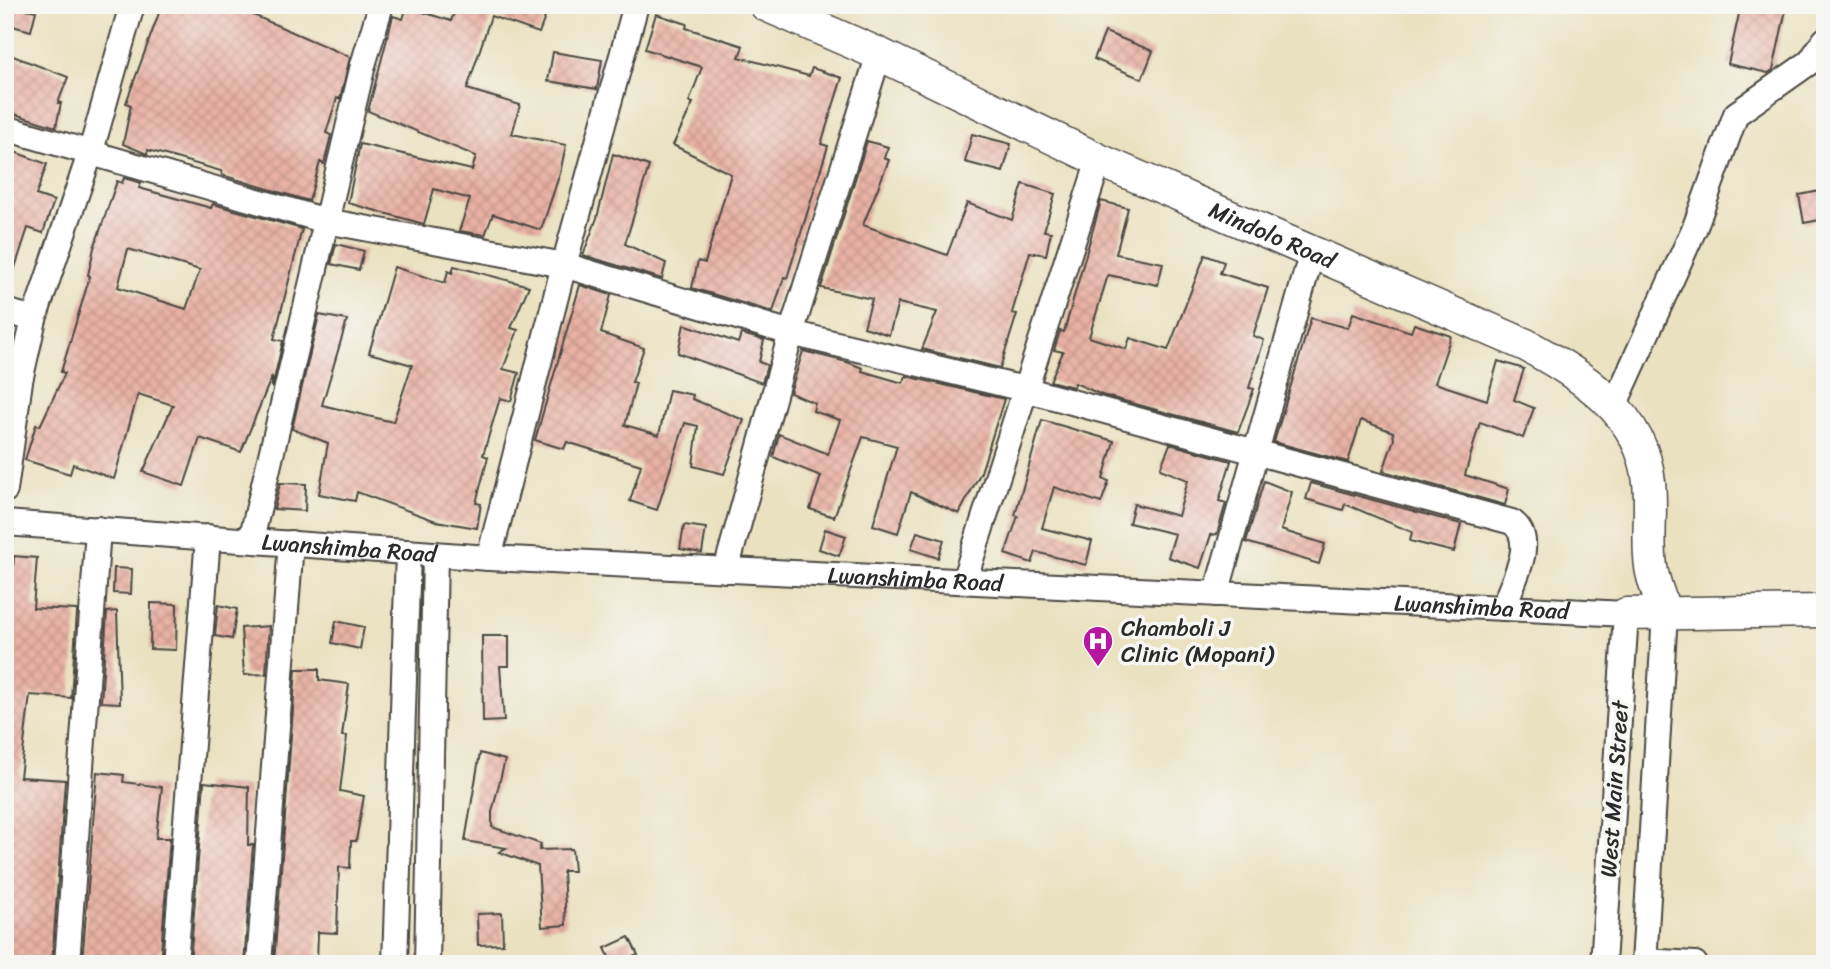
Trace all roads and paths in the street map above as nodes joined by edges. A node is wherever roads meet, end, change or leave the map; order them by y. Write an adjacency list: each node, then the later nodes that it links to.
1 (132, 5): 8 (street)
2 (381, 5): 10 (street)
3 (636, 5): 12 (street)
4 (765, 5): 6 (street, Mindolo Road)
5 (1825, 40): 17 (street)
6 (879, 54): 9 (street, Mindolo Road); 15 (street)
7 (5, 128): 8 (street)
8 (90, 152): 10 (street); 14 (street)
9 (1099, 160): 11 (street, Mindolo Road); 16 (street)
10 (326, 220): 12 (street); 23 (street)
11 (1312, 252): 17 (street, Mindolo Road); 18 (street)
12 (564, 265): 15 (street); 27 (street)
13 (5, 311): 14 (street)
14 (34, 319): 19 (street)
15 (791, 333): 16 (street); 29 (street)
16 (1024, 389): 18 (street); 30 (street)
17 (1615, 404): 28 (street, Mindolo Road)
18 (1256, 452): 31 (street); 32 (street)
19 (5, 490)
20 (5, 523): 21 (street, Lwanshimba Road)
21 (98, 529): 22 (street, Lwanshimba Road); 37 (street)
22 (208, 537): 23 (street, Lwanshimba Road); 38 (street)
23 (251, 540): 24 (street, Lwanshimba Road)
24 (291, 543): 25 (street, Lwanshimba Road); 39 (street)
25 (408, 552): 26 (street, Lwanshimba Road); 40 (street)
26 (435, 554): 27 (street, Lwanshimba Road); 41 (street)
27 (489, 558): 29 (street, Lwanshimba Road)
28 (1651, 568): 34 (street, Mindolo Road); 35 (street, Mindolo Road)
29 (726, 570): 30 (street, Lwanshimba Road)
30 (964, 582): 31 (street, Lwanshimba Road)
31 (1216, 594): 32 (street, Lwanshimba Road)
32 (1503, 608): 35 (street, Lwanshimba Road)
33 (1825, 611): 34 (street, Lwanshimba Road)
34 (1665, 613): 35 (street, Lwanshimba Road); 36 (street)
35 (1626, 614): 42 (street, West Main Street)
36 (1644, 962): 43 (street)
37 (67, 964)
38 (175, 964)
39 (259, 964)
40 (395, 964)
41 (427, 964)
42 (1603, 964)
43 (1695, 964)

